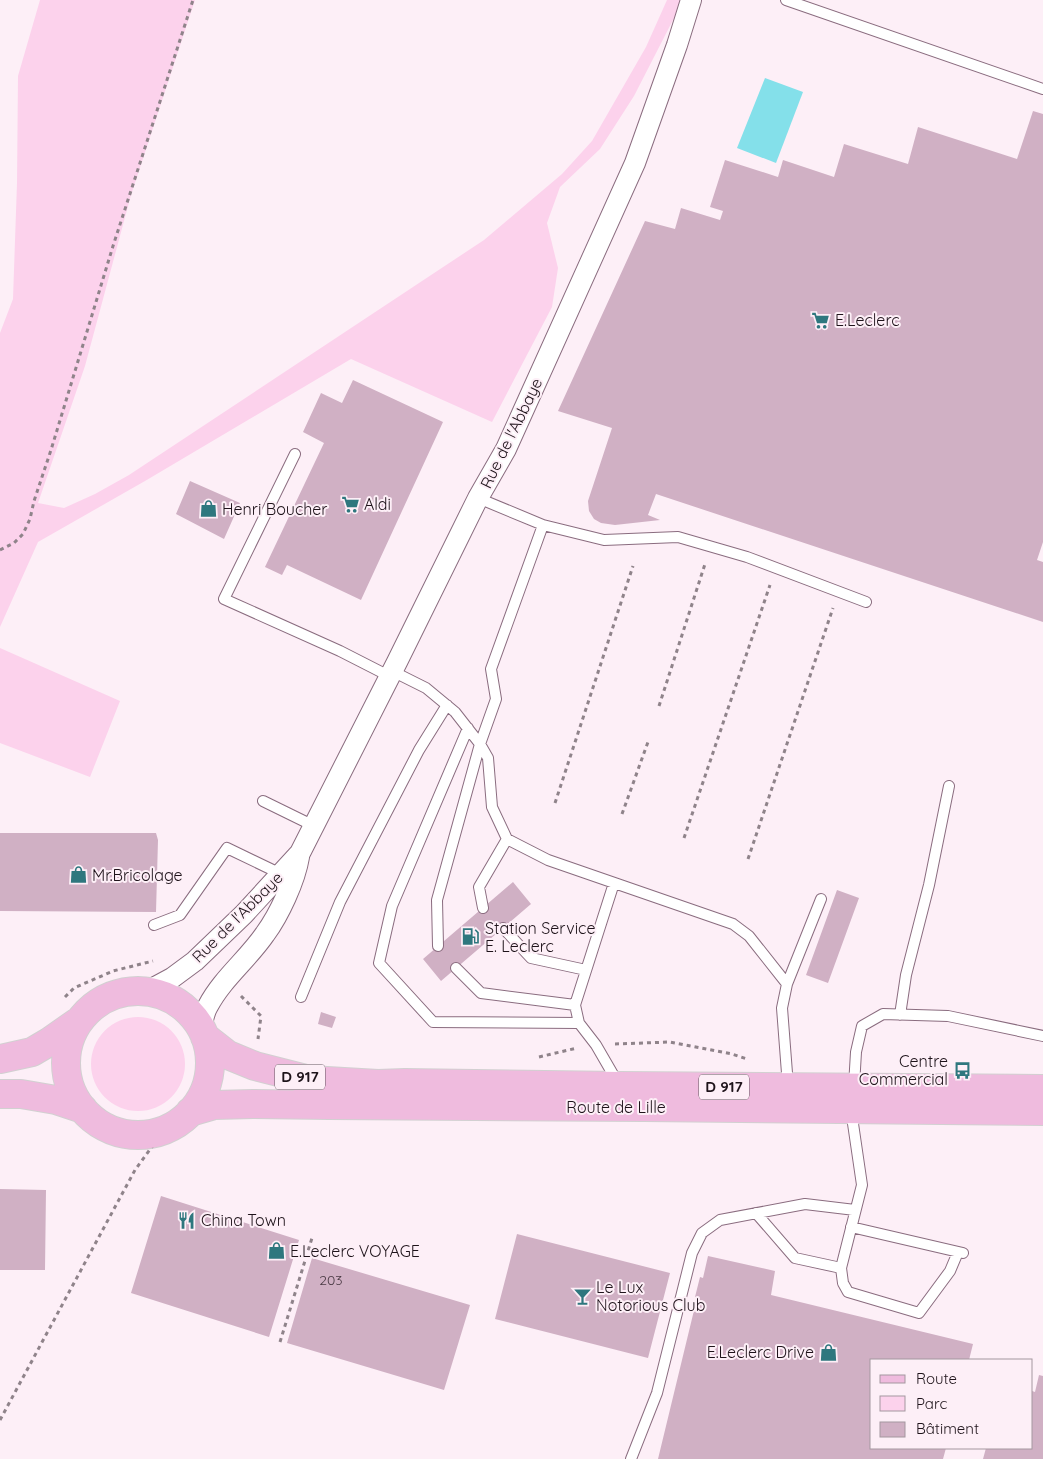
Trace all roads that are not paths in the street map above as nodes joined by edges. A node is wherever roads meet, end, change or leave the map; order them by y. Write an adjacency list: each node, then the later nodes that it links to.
1 (691, 0): 5 (street, Rue de l'Abbaye)
2 (786, 0): 3 (lane)
3 (1043, 89)
4 (295, 454): 8 (lane)
5 (478, 498): 6 (lane); 8 (street, Rue de l'Abbaye)
6 (543, 525): 7 (lane); 11 (lane)
7 (866, 602)
8 (391, 673): 9 (lane); 14 (street, Rue de l'Abbaye)
9 (447, 705): 10 (lane); 28 (lane)
10 (468, 728): 11 (lane); 32 (lane)
11 (480, 744): 15 (lane); 23 (lane)
12 (949, 786): 30 (lane)
13 (263, 801): 14 (lane)
14 (314, 826): 16 (street, Rue de l'Abbaye)
15 (506, 839): 18 (lane); 20 (lane)
16 (300, 853): 17 (street, Rue de l'Abbaye); 33 (street, Rue de l'Abbaye)
17 (281, 874): 21 (lane); 27 (street, Rue de l'Abbaye)
18 (614, 883): 25 (lane); 26 (lane)
19 (821, 899): 26 (lane)
20 (483, 908)
21 (154, 925)
22 (503, 928): 25 (lane)
23 (438, 946)
24 (456, 968): 29 (lane)
25 (586, 970): 29 (lane)
26 (787, 984): 37 (lane)
27 (146, 992): 31 (main road); 33 (main road)
28 (301, 996)
29 (575, 1005): 32 (lane)
30 (900, 1014): 34 (lane); 40 (lane)
31 (79, 1021): 35 (main road); 41 (main road)
32 (579, 1023): 36 (lane)
33 (203, 1032): 36 (main road, Route de Lille / D 917); 43 (main road)
34 (1043, 1036)
35 (0, 1059)
36 (620, 1086): 37 (main road, Route de Lille / D 917)
37 (788, 1088): 40 (main road, Route de Lille / D 917)
38 (1043, 1089): 40 (main road, Route de Lille / D 917)
39 (0, 1094): 41 (main road)
40 (853, 1098): 42 (main road, Route de Lille / D 917); 43 (main road, Route de Lille / D 917); 44 (lane)
41 (83, 1109): 43 (main road)
42 (1043, 1111)
43 (190, 1112)
44 (855, 1210): 45 (lane); 46 (lane)
45 (756, 1214): 47 (lane); 48 (lane)
46 (851, 1227): 47 (lane); 47 (lane)
47 (841, 1268)
48 (631, 1459)

